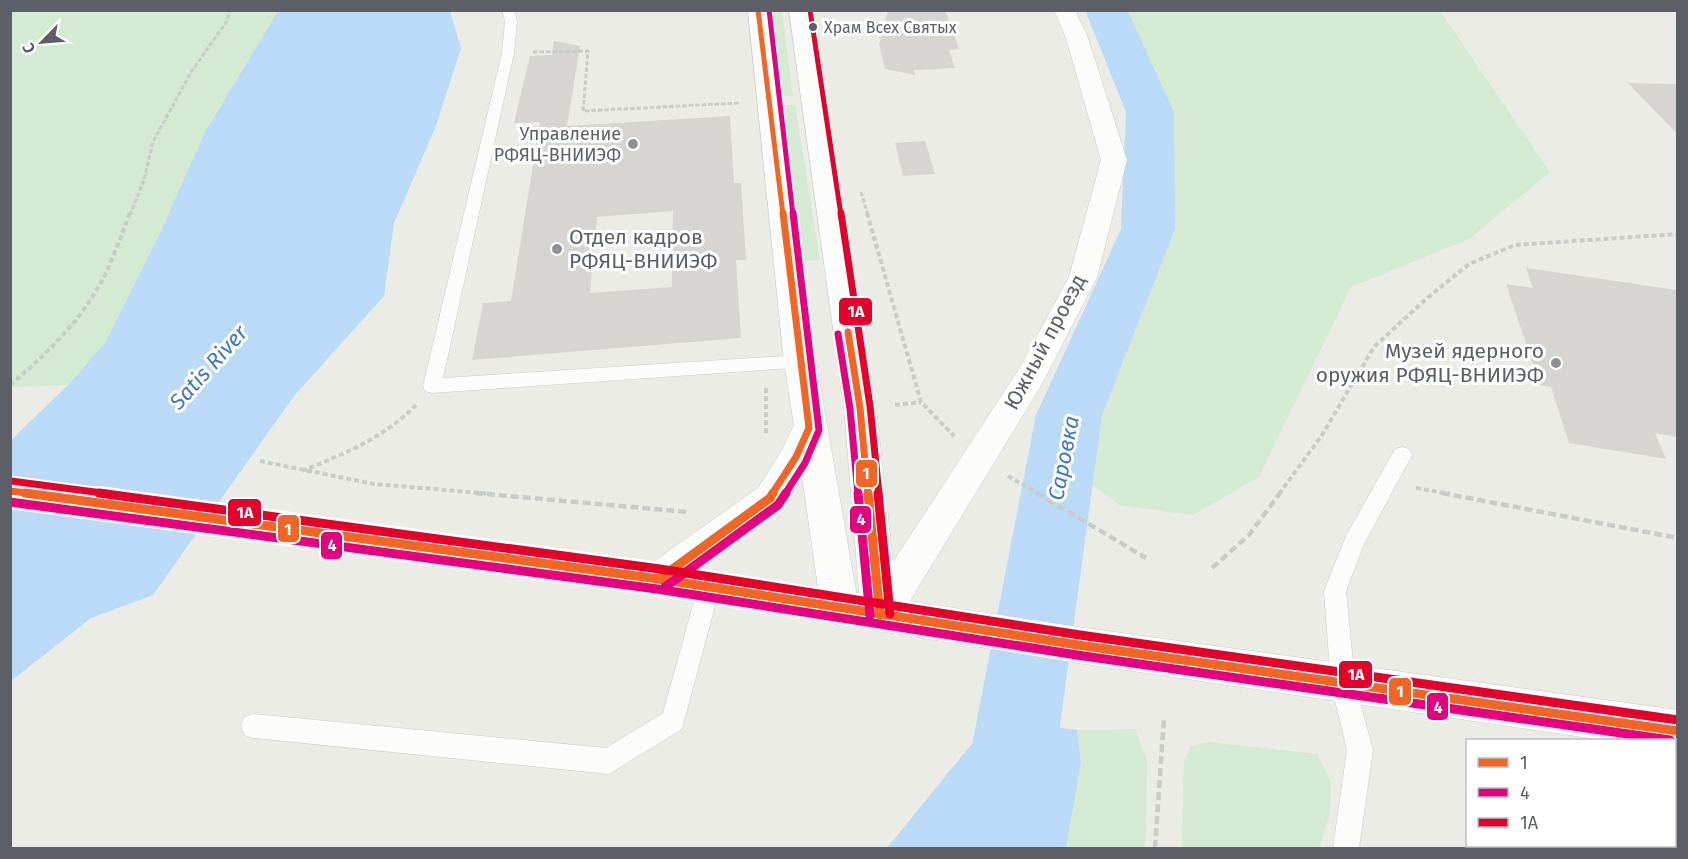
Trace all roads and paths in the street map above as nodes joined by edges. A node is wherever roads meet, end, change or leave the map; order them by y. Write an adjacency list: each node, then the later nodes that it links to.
1 (230, 10): 11 (path)
2 (508, 10): 6 (lane)
3 (758, 10): 10 (street)
4 (799, 10): 25 (street)
5 (1064, 10): 15 (street, Южный проезд)
6 (508, 53): 7 (path); 12 (lane)
7 (745, 103)
8 (861, 190): 15 (path)
9 (1677, 234): 21 (path)
10 (800, 362): 12 (lane); 13 (street)
11 (10, 385)
12 (432, 386): 16 (path)
13 (809, 428): 22 (street); 24 (street)
14 (1402, 455): 17 (lane)
15 (977, 460): 20 (path); 25 (street, Южный проезд)
16 (301, 471)
17 (1387, 482): 19 (path); 26 (lane)
18 (10, 491): 22 (street)
19 (1677, 538)
20 (1146, 558)
21 (1212, 568)
22 (659, 579): 23 (street)
23 (709, 587): 24 (street); 28 (lane)
24 (840, 608): 25 (street)
25 (880, 615): 26 (street)
26 (1343, 684): 29 (street); 31 (lane)
27 (1164, 718): 30 (path)
28 (253, 726)
29 (1677, 731)
30 (1155, 849)
31 (1346, 849)

